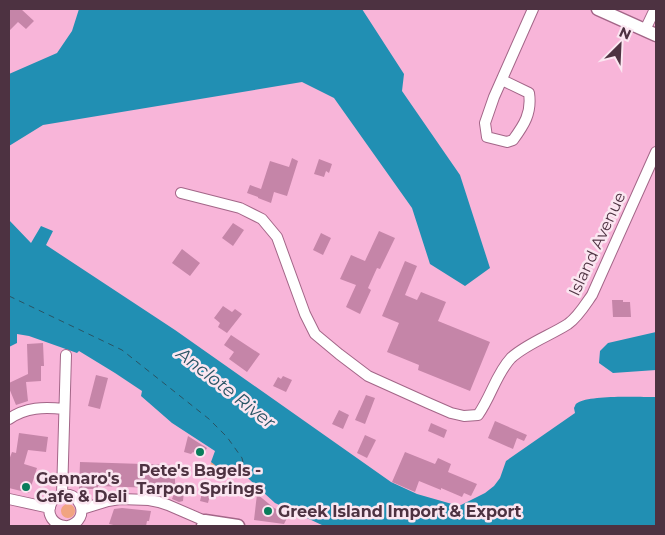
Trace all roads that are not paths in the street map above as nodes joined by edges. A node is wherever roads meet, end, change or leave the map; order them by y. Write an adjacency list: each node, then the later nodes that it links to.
1 (533, 9): 5 (street)
2 (598, 9): 4 (street)
3 (654, 9): 4 (street)
4 (651, 33)
5 (502, 80): 5 (street)
6 (655, 158): 7 (street, Island Avenue)
7 (181, 193)
8 (66, 355): 9 (street)
9 (64, 408): 10 (street); 11 (street)
10 (9, 420)
11 (62, 495): 13 (street); 14 (street)
12 (9, 499): 13 (street)
13 (50, 508): 16 (street)
14 (82, 509): 15 (street); 16 (street)
15 (204, 524): 17 (street)
16 (64, 526)
17 (238, 526)

